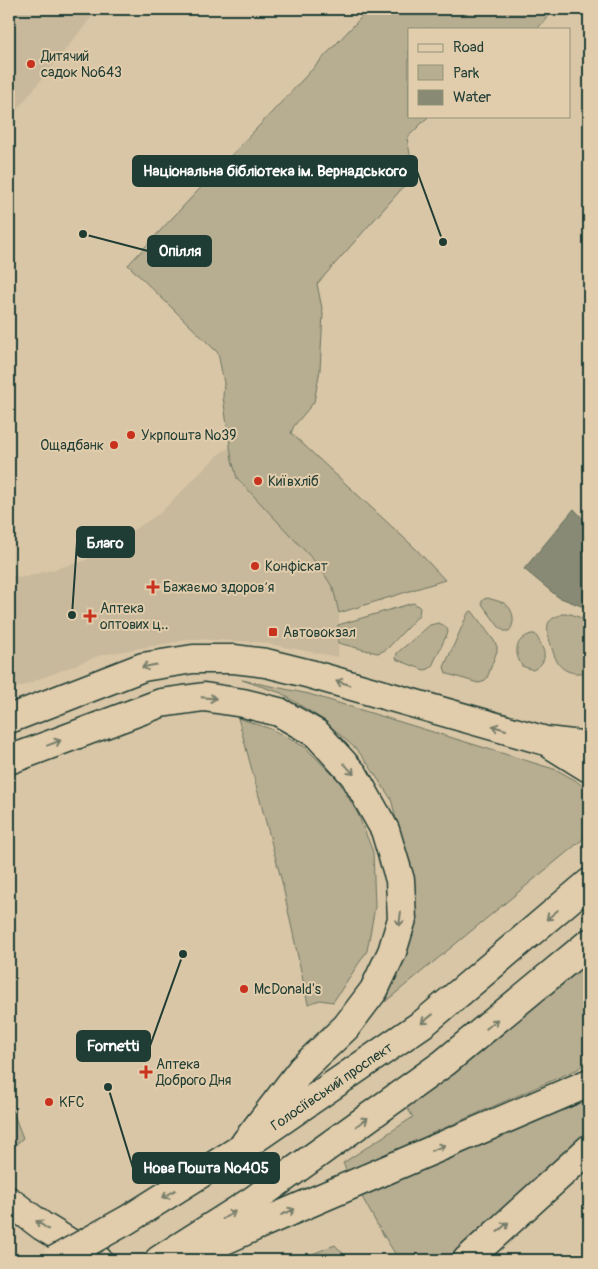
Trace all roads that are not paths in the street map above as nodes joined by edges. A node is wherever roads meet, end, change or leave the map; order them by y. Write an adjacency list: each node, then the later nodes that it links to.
1 (9, 719): 2 (main road, one-way to 1)
2 (546, 741): 3 (main road); 5 (main road)
3 (589, 746)
4 (9, 760): 9 (main road, one-way to 9)
5 (589, 768)
6 (589, 883): 9 (main road, Голосіївський проспект, one-way to 9)
7 (589, 943): 14 (main road, one-way to 7)
8 (588, 1083): 15 (main road, one-way to 8)
9 (240, 1149): 12 (main road, Голосіївський проспект, one-way to 12, bridge)
10 (589, 1149): 16 (main road, one-way to 10)
11 (9, 1201): 13 (main road, one-way to 11)
12 (55, 1260)
13 (98, 1260)
14 (158, 1260)
15 (180, 1260)
16 (467, 1260)

